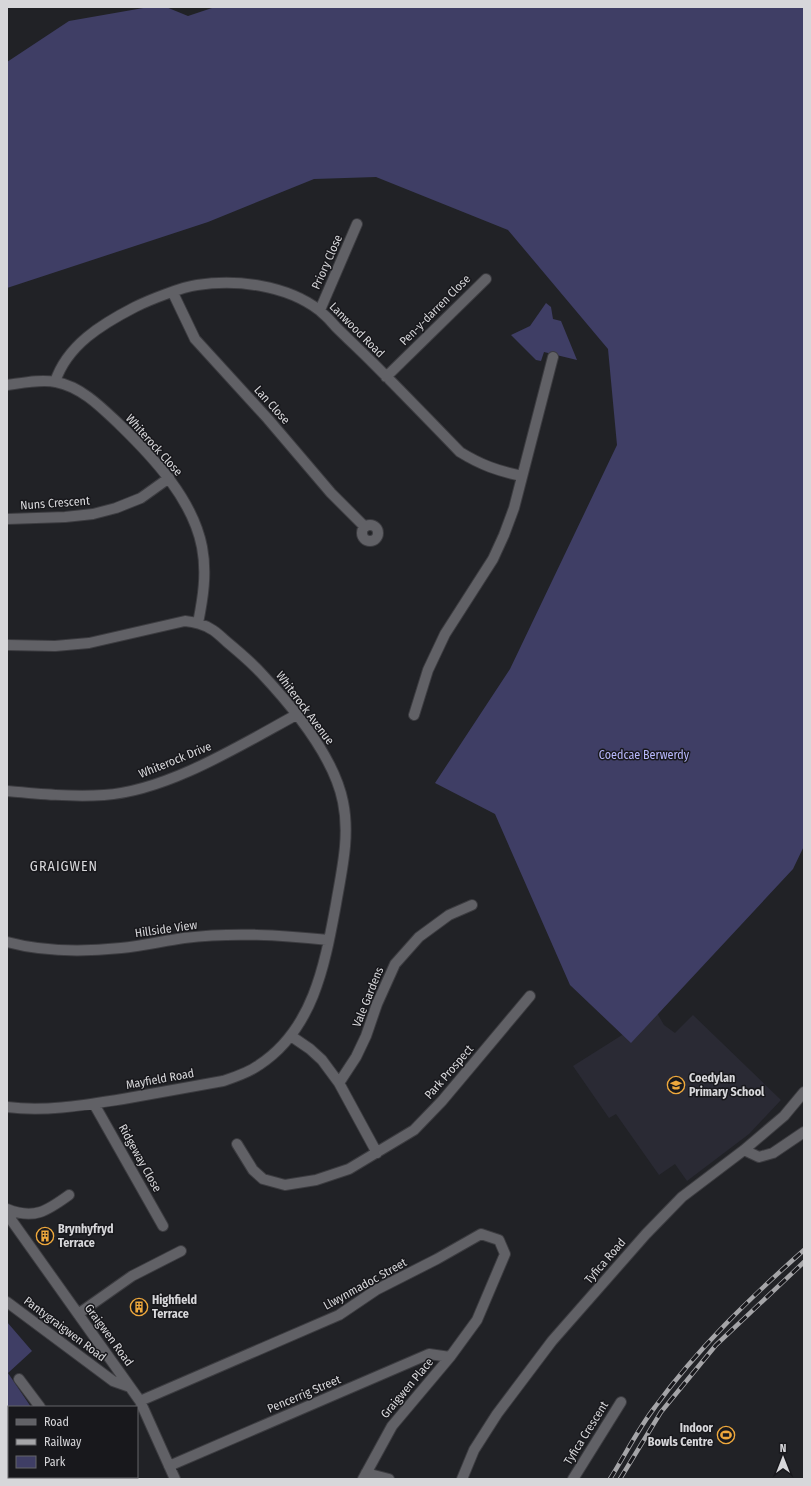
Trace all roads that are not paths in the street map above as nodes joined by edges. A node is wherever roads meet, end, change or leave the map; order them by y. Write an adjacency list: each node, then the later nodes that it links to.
1 (357, 224): 4 (street, Priory Close)
2 (486, 279): 6 (street, Pen-y-darren Close)
3 (173, 292): 4 (street, Lanwood Road); 7 (street, Lanwood Road); 12 (street, Lan Close)
4 (320, 310): 6 (street, Lanwood Road)
5 (553, 357): 9 (street)
6 (386, 377): 9 (street, Lanwood Road)
7 (55, 382): 8 (street, Whiterock Close); 10 (street, Whiterock Close)
8 (7, 385)
9 (522, 476): 16 (street)
10 (169, 478): 11 (street, Nuns Crescent); 13 (street, Whiterock Close)
11 (7, 519)
12 (364, 527)
13 (198, 623): 14 (street, Whiterock Avenue); 15 (street, Whiterock Avenue)
14 (7, 645)
15 (296, 715): 17 (street, Whiterock Drive); 19 (street, Whiterock Avenue)
16 (414, 715)
17 (7, 791)
18 (472, 905): 24 (street, Vale Gardens)
19 (329, 940): 20 (street, Hillside View); 22 (street, Whiterock Avenue)
20 (7, 942)
21 (530, 996): 31 (street, Park Prospect)
22 (298, 1025): 23 (street, Mayfield Road)
23 (291, 1036): 24 (street); 26 (street, Mayfield Road)
24 (338, 1082): 31 (street)
25 (804, 1092): 30 (street, Tyfica Road)
26 (94, 1104): 27 (street, Mayfield Road); 35 (street, Ridgeway Close)
27 (7, 1107)
28 (804, 1132): 30 (street)
29 (237, 1144): 31 (street, Park Prospect)
30 (744, 1150): 49 (street, Tyfica Road)
31 (377, 1153)
32 (69, 1195): 33 (street)
33 (7, 1209)
34 (7, 1214): 38 (street, Graigwen Road)
35 (163, 1226)
36 (181, 1251): 38 (street)
37 (7, 1302): 41 (street, Pantygraigwen Road)
38 (78, 1314): 41 (street, Graigwen Road)
39 (450, 1357): 42 (street, Llwynmadoc Street); 45 (street, Pencerrig Street); 46 (street, Graigwen Place)
40 (18, 1379): 44 (street)
41 (130, 1387): 42 (street, Graigwen Road)
42 (140, 1401): 45 (street, Graigwen Road)
43 (621, 1402): 50 (street, Tyfica Crescent)
44 (39, 1406)
45 (169, 1466): 47 (street, Graigwen Road)
46 (365, 1476): 48 (street)
47 (175, 1479)
48 (389, 1479)
49 (462, 1479)
50 (573, 1479)

